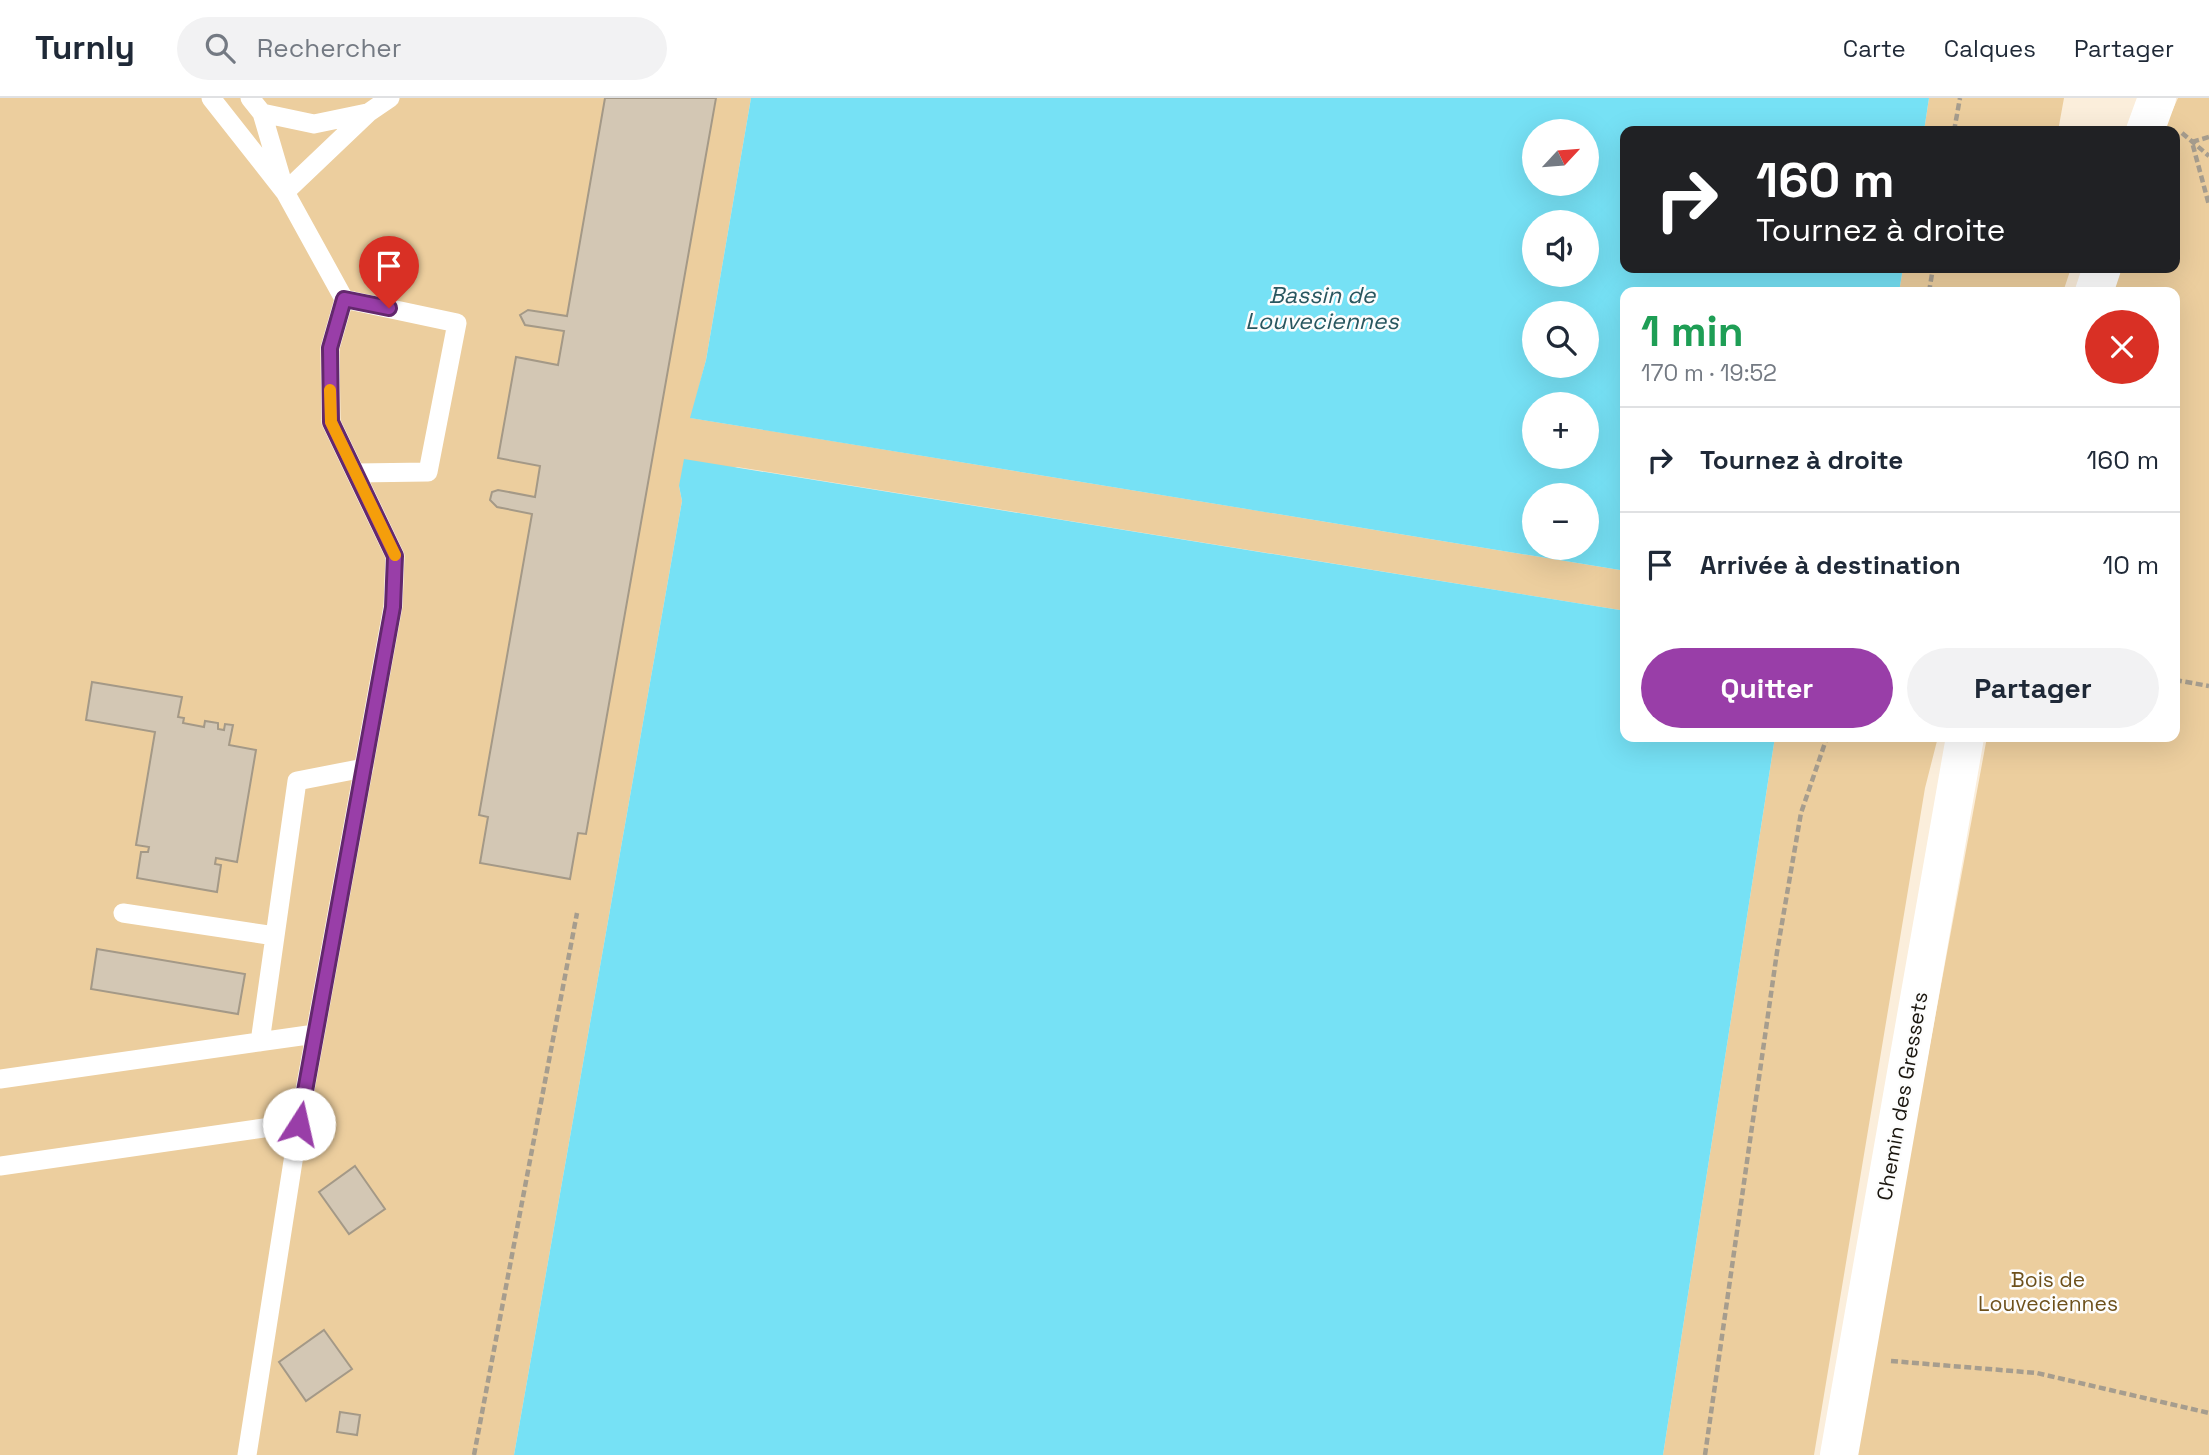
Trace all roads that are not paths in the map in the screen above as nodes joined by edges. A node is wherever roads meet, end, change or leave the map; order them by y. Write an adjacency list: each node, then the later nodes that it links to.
1 (211, 98): 7 (lane)
2 (390, 98): 5 (lane)
3 (2157, 98): 6 (street)
4 (256, 106): 5 (lane); 7 (lane)
5 (368, 113): 7 (lane)
6 (2147, 126)
7 (285, 192): 8 (lane)
8 (344, 299): 9 (lane); 9 (lane)
9 (356, 473): 11 (lane)
10 (1964, 742): 20 (street, Chemin des Gressets)
11 (364, 768): 13 (lane); 14 (lane)
12 (123, 913): 13 (lane)
13 (275, 936): 15 (lane)
14 (315, 1034): 15 (lane); 17 (lane)
15 (260, 1042): 16 (lane)
16 (0, 1079)
17 (299, 1124): 18 (lane); 19 (lane)
18 (0, 1166)
19 (247, 1455)
20 (1839, 1455)

